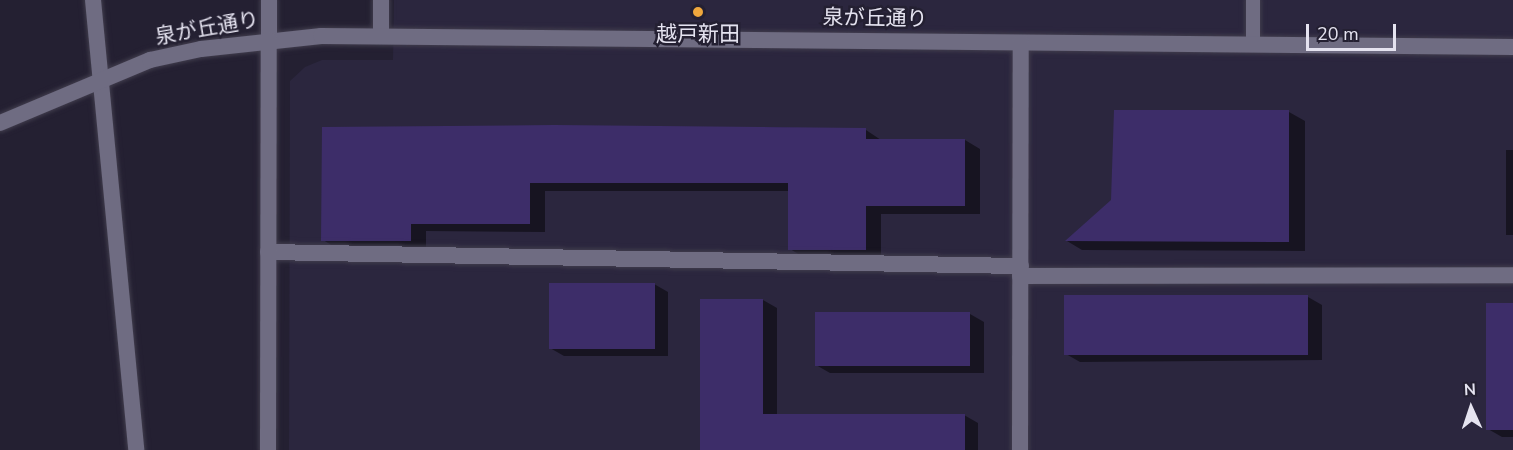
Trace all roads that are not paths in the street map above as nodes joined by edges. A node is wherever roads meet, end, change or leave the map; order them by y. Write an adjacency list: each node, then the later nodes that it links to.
1 (93, 0): 10 (street)
2 (269, 0): 6 (street)
3 (381, 0): 5 (street)
4 (1253, 0): 8 (lane)
5 (381, 35): 6 (street, 泉が丘通り); 7 (street, 泉が丘通り)
6 (269, 40): 10 (street, 泉が丘通り); 12 (street)
7 (1021, 43): 8 (street, 泉が丘通り); 13 (street)
8 (1253, 45): 9 (street, 泉が丘通り)
9 (1513, 47)
10 (99, 79): 11 (street, 泉が丘通り); 15 (street)
11 (0, 123)
12 (268, 252): 13 (street); 16 (street)
13 (1021, 271): 14 (street); 17 (street)
14 (1513, 275)
15 (136, 450)
16 (268, 450)
17 (1020, 450)

